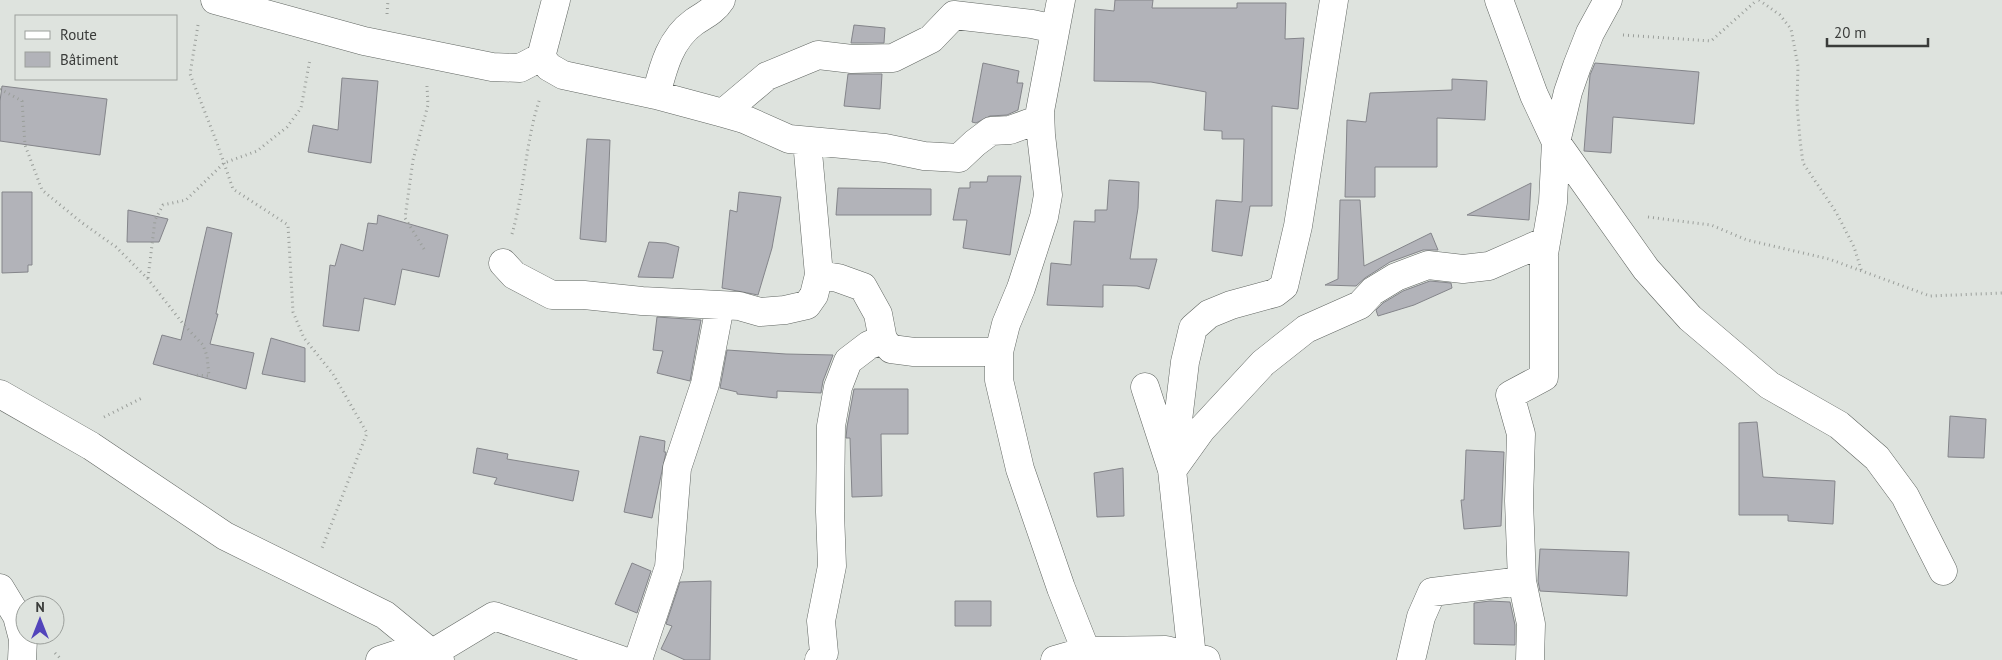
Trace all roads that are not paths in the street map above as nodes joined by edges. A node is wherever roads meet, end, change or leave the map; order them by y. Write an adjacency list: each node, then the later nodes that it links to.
1 (556, 0): 9 (street)
2 (721, 0): 10 (street)
3 (1061, 0): 8 (street)
4 (1334, 0): 23 (street)
5 (1499, 0): 14 (street)
6 (1608, 0): 14 (street)
7 (207, 9): 9 (street)
8 (1055, 29): 11 (street); 12 (street)
9 (545, 62): 10 (street)
10 (656, 95): 11 (street)
11 (723, 112): 13 (street)
12 (1040, 119): 13 (street); 20 (street)
13 (807, 141): 17 (street)
14 (1556, 142): 15 (street); 24 (street)
15 (1546, 241): 23 (street); 25 (street)
16 (503, 263): 18 (street)
17 (819, 274): 18 (street); 19 (street)
18 (720, 306): 33 (street)
19 (883, 340): 20 (street); 34 (street)
20 (999, 352): 27 (street)
21 (1145, 387): 23 (street)
22 (0, 394): 28 (street)
23 (1172, 470): 29 (street)
24 (1943, 571)
25 (1522, 581): 36 (street); 37 (street)
26 (0, 588): 30 (street)
27 (1086, 651): 29 (street); 35 (street)
28 (436, 657): 31 (street); 32 (street)
29 (1199, 658)
30 (22, 660)
31 (380, 660)
32 (621, 660)
33 (638, 660)
34 (819, 660)
35 (1054, 660)
36 (1411, 660)
37 (1530, 660)

